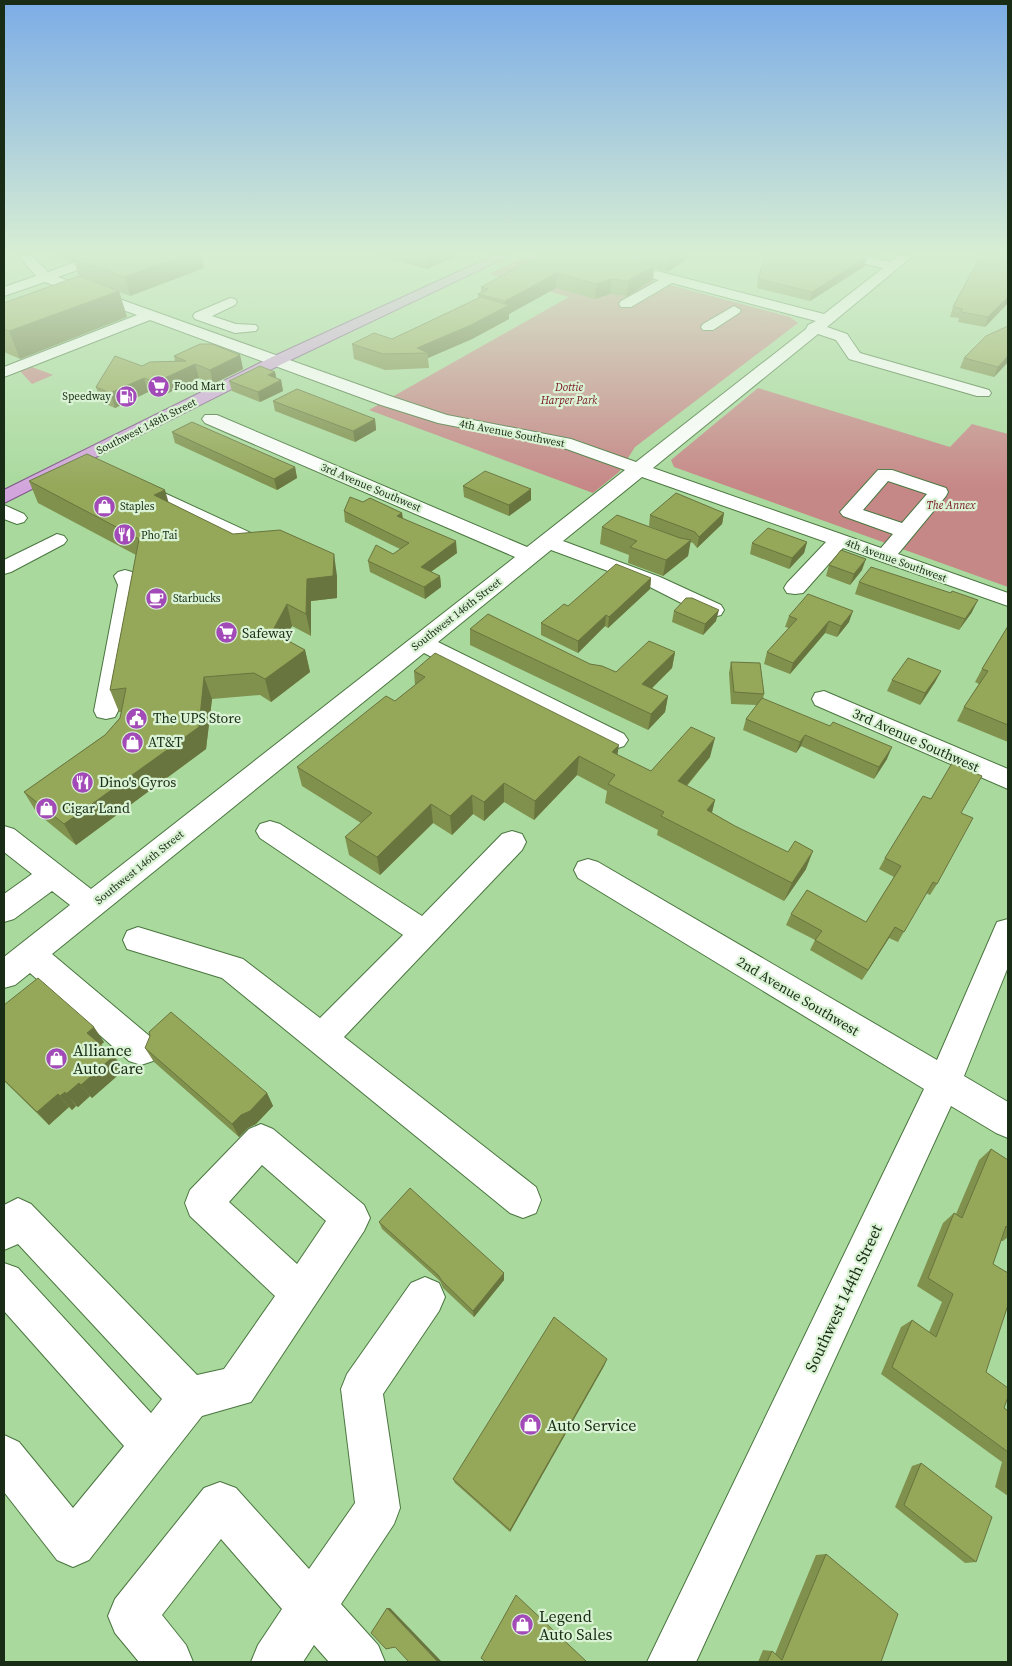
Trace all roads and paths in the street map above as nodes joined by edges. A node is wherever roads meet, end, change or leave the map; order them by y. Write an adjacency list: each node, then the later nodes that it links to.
1 (104, 333): 7 (street)
2 (199, 333): 6 (street, 4th Avenue Southwest)
3 (337, 333): 6 (main road, Southwest 148th Street)
4 (808, 333): 10 (street, Southwest 146th Street)
5 (835, 333): 8 (street)
6 (276, 361): 10 (street, 4th Avenue Southwest); 12 (main road, Southwest 148th Street)
7 (4, 372)
8 (983, 393)
9 (211, 419): 18 (street, 3rd Avenue Southwest)
10 (641, 470): 15 (street, 4th Avenue Southwest); 16 (street, Southwest 146th Street)
11 (121, 479): 17 (street)
12 (4, 497)
13 (905, 532): 13 (street); 19 (street)
14 (57, 540): 20 (street)
15 (839, 540): 19 (street, 4th Avenue Southwest); 22 (street)
16 (548, 542): 18 (street, Southwest 146th Street); 25 (street)
17 (257, 543)
18 (531, 556): 24 (street, Southwest 146th Street)
19 (885, 556): 23 (street, 4th Avenue Southwest)
20 (4, 568)
21 (125, 576): 29 (street)
22 (795, 588)
23 (1008, 600)
24 (464, 608): 26 (street); 27 (street, Southwest 146th Street)
25 (713, 610)
26 (490, 620)
27 (420, 642): 30 (street); 37 (street, Southwest 146th Street)
28 (824, 700): 31 (street, 3rd Avenue Southwest)
29 (106, 712)
30 (615, 740)
31 (1008, 780)
32 (270, 830): 40 (street)
33 (4, 837): 36 (street)
34 (512, 842): 40 (street)
35 (588, 870): 46 (street, 2nd Avenue Southwest)
36 (52, 875): 37 (street); 38 (street)
37 (91, 905): 42 (street, Southwest 146th Street)
38 (4, 910)
39 (1008, 931): 46 (street, Southwest 144th Street)
40 (424, 933): 44 (street)
41 (138, 940): 44 (street)
42 (30, 954): 43 (street, Southwest 146th Street); 45 (street)
43 (4, 975)
44 (321, 1039): 48 (street)
45 (141, 1050)
46 (944, 1084): 47 (street, 2nd Avenue Southwest); 60 (street, Southwest 144th Street)
47 (1008, 1121)
48 (523, 1200)
49 (4, 1231): 53 (street)
50 (4, 1282): 54 (street)
51 (300, 1293): 53 (street)
52 (425, 1297): 56 (street)
53 (190, 1398): 54 (street)
54 (152, 1446): 55 (street)
55 (4, 1457)
56 (313, 1608): 57 (street); 58 (street); 59 (street)
57 (169, 1662)
58 (276, 1662)
59 (361, 1662)
60 (671, 1662)

